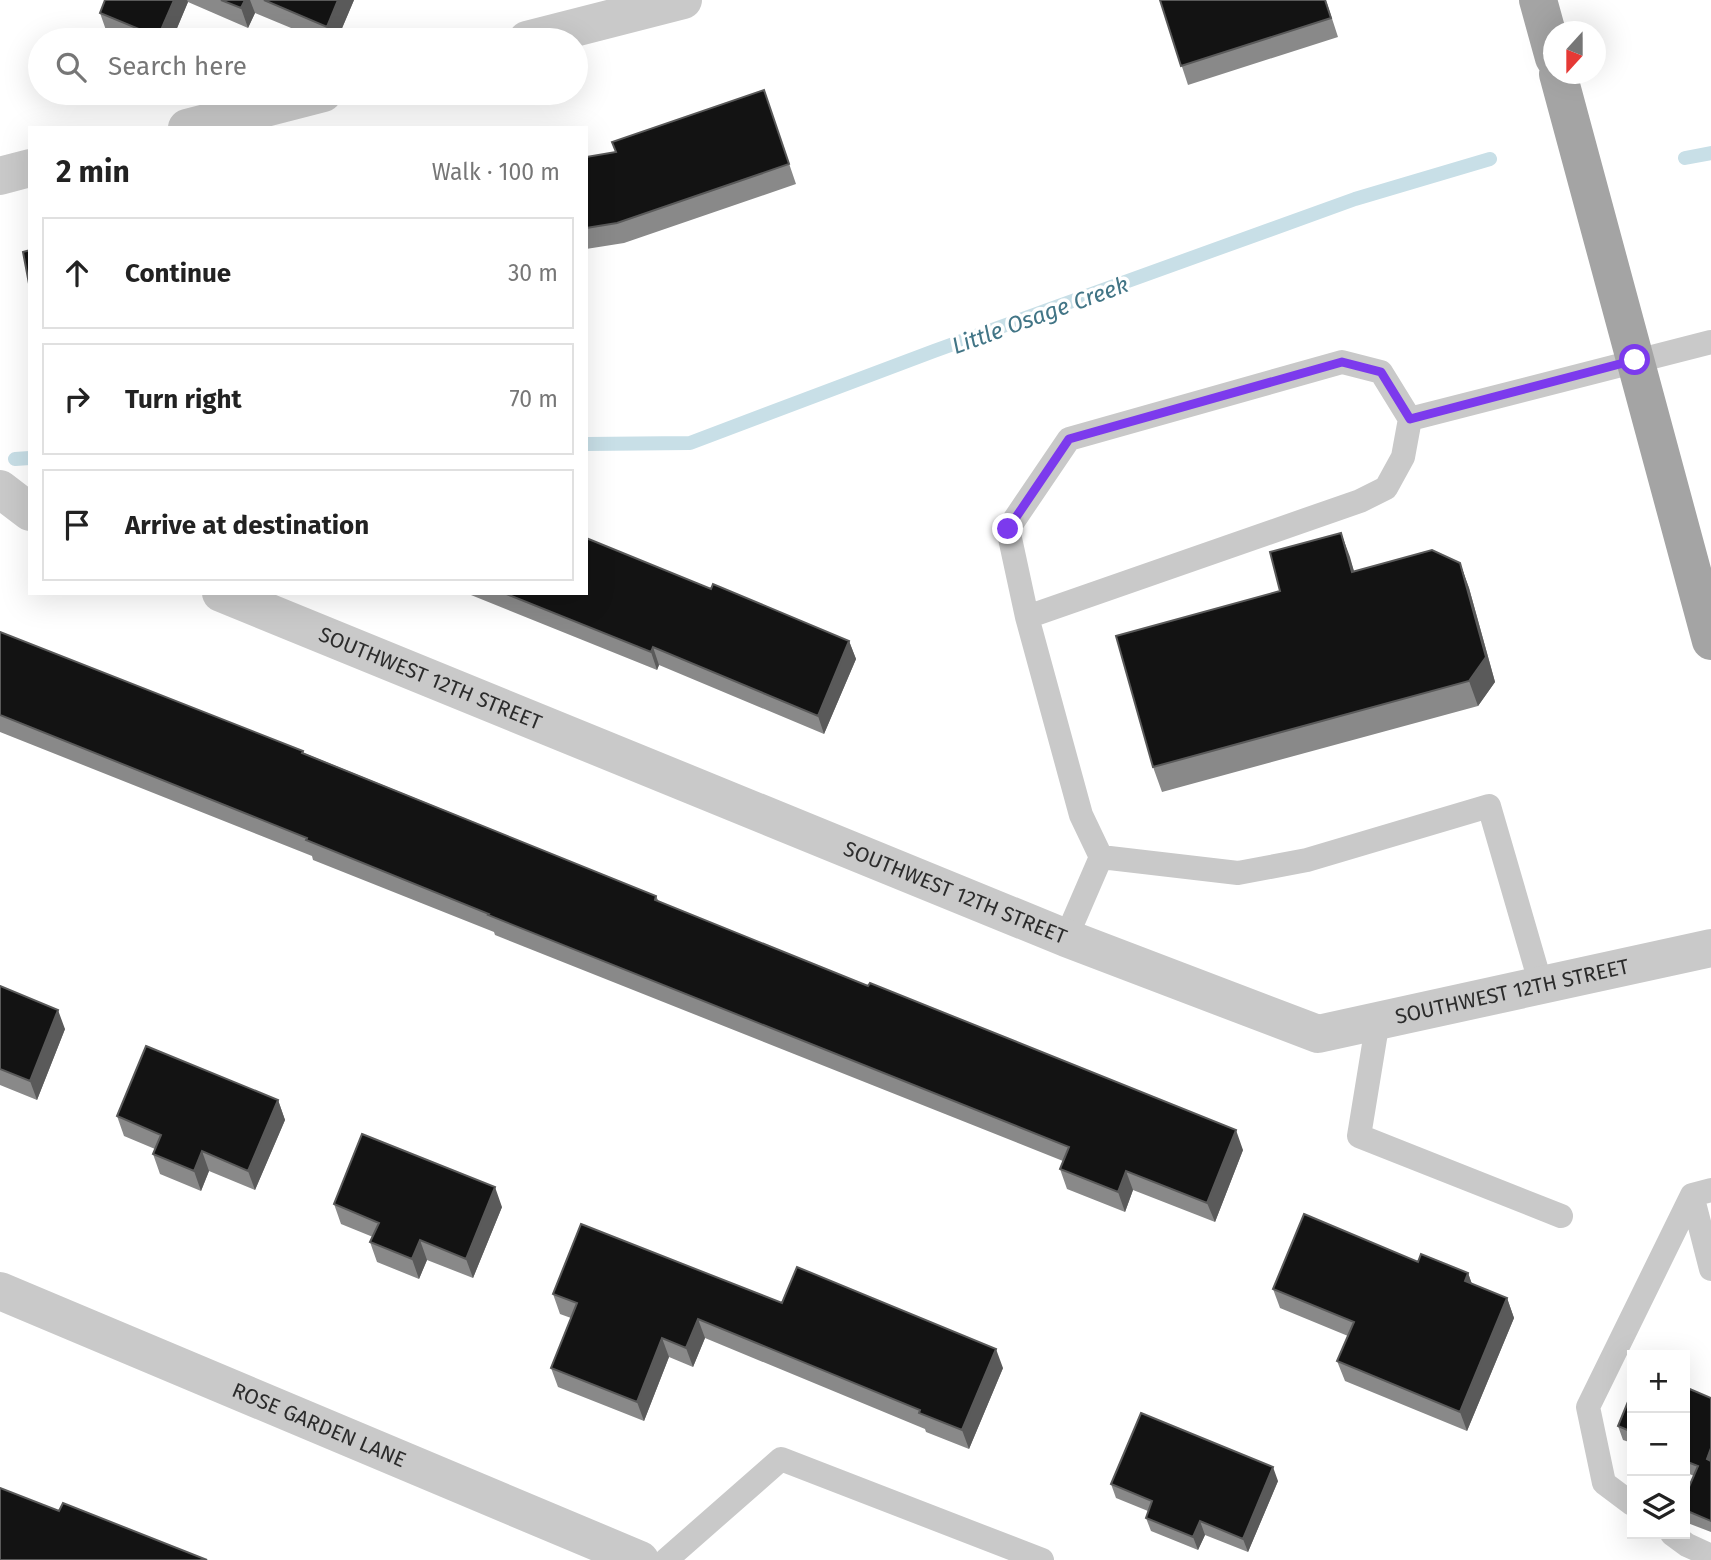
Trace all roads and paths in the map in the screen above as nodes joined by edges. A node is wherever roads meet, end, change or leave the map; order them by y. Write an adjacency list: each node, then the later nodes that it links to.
1 (683, 0): 4 (street)
2 (1538, 0): 3 (main road)
3 (1543, 21)
4 (574, 28)
5 (1561, 84): 11 (main road)
6 (276, 105): 7 (street)
7 (195, 126)
8 (28, 169): 9 (street)
9 (0, 176)
10 (1711, 342): 11 (lane)
11 (1635, 360): 12 (lane); 17 (main road)
12 (1410, 419): 16 (lane); 16 (lane)
13 (0, 489): 14 (street)
14 (28, 510)
15 (227, 595): 19 (street, SOUTHWEST 12TH STREET)
16 (1027, 617): 18 (lane)
17 (1711, 641)
18 (1101, 857): 19 (lane); 21 (lane)
19 (1066, 938): 22 (street, SOUTHWEST 12TH STREET)
20 (1711, 948): 21 (street, SOUTHWEST 12TH STREET)
21 (1541, 985): 22 (street, SOUTHWEST 12TH STREET)
22 (1378, 1020): 24 (lane)
23 (1701, 1192): 25 (lane); 27 (lane)
24 (1561, 1216)
25 (1711, 1269)
26 (0, 1292): 30 (street, ROSE GARDEN LANE)
27 (1627, 1500)
28 (1678, 1539): 29 (lane)
29 (1711, 1556)
30 (640, 1560)
31 (666, 1560): 32 (lane)
32 (1042, 1560)

